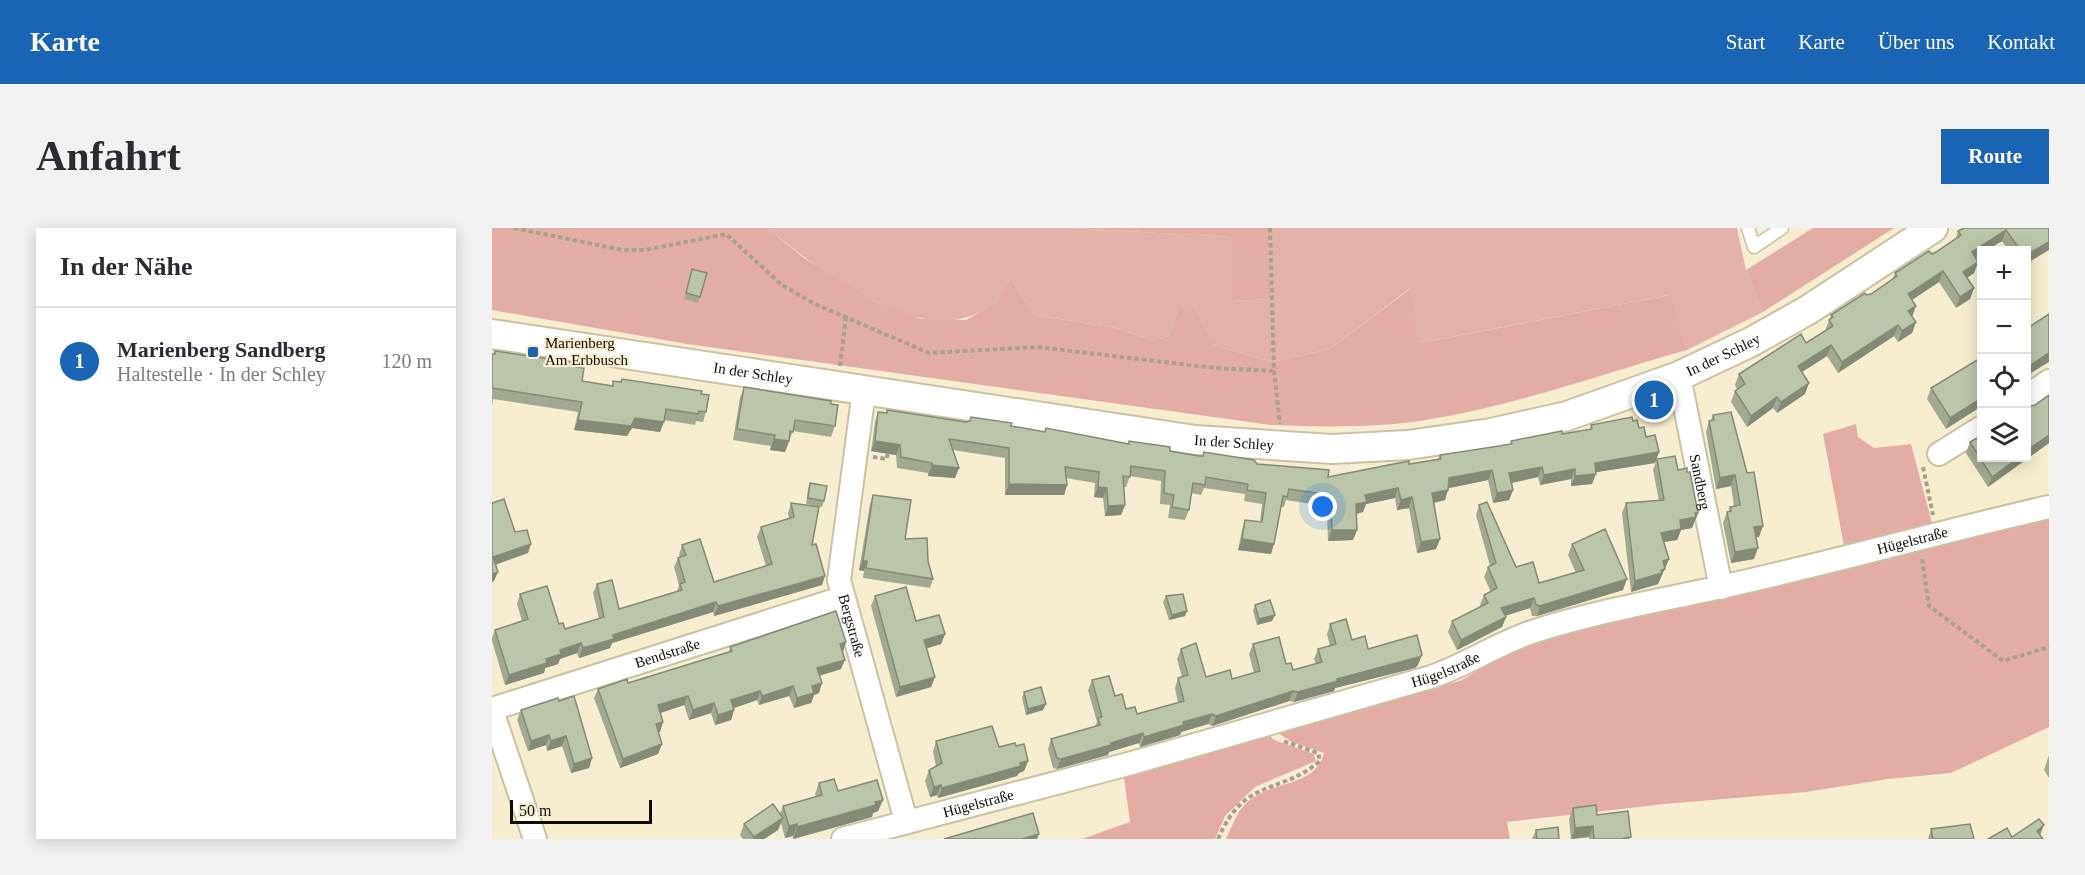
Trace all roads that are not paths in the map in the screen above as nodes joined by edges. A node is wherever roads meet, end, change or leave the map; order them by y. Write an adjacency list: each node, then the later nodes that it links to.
1 (1748, 228): 2 (lane)
2 (1782, 228)
3 (1924, 230): 5 (street, In der Schley)
4 (492, 334): 7 (street, In der Schley)
5 (1679, 376): 7 (street, In der Schley); 12 (street, Sandberg)
6 (2049, 381): 8 (street)
7 (851, 388): 13 (street, Bergstraße)
8 (2031, 394)
9 (1977, 430): 10 (street)
10 (1930, 458)
11 (2049, 507): 12 (street, Hügelstraße)
12 (1721, 588): 15 (street, Hügelstraße)
13 (842, 598): 14 (street, Bendstraße); 15 (street, Bergstraße)
14 (492, 710): 16 (street)
15 (906, 821): 17 (street, Hügelstraße)
16 (535, 839)
17 (843, 839)

